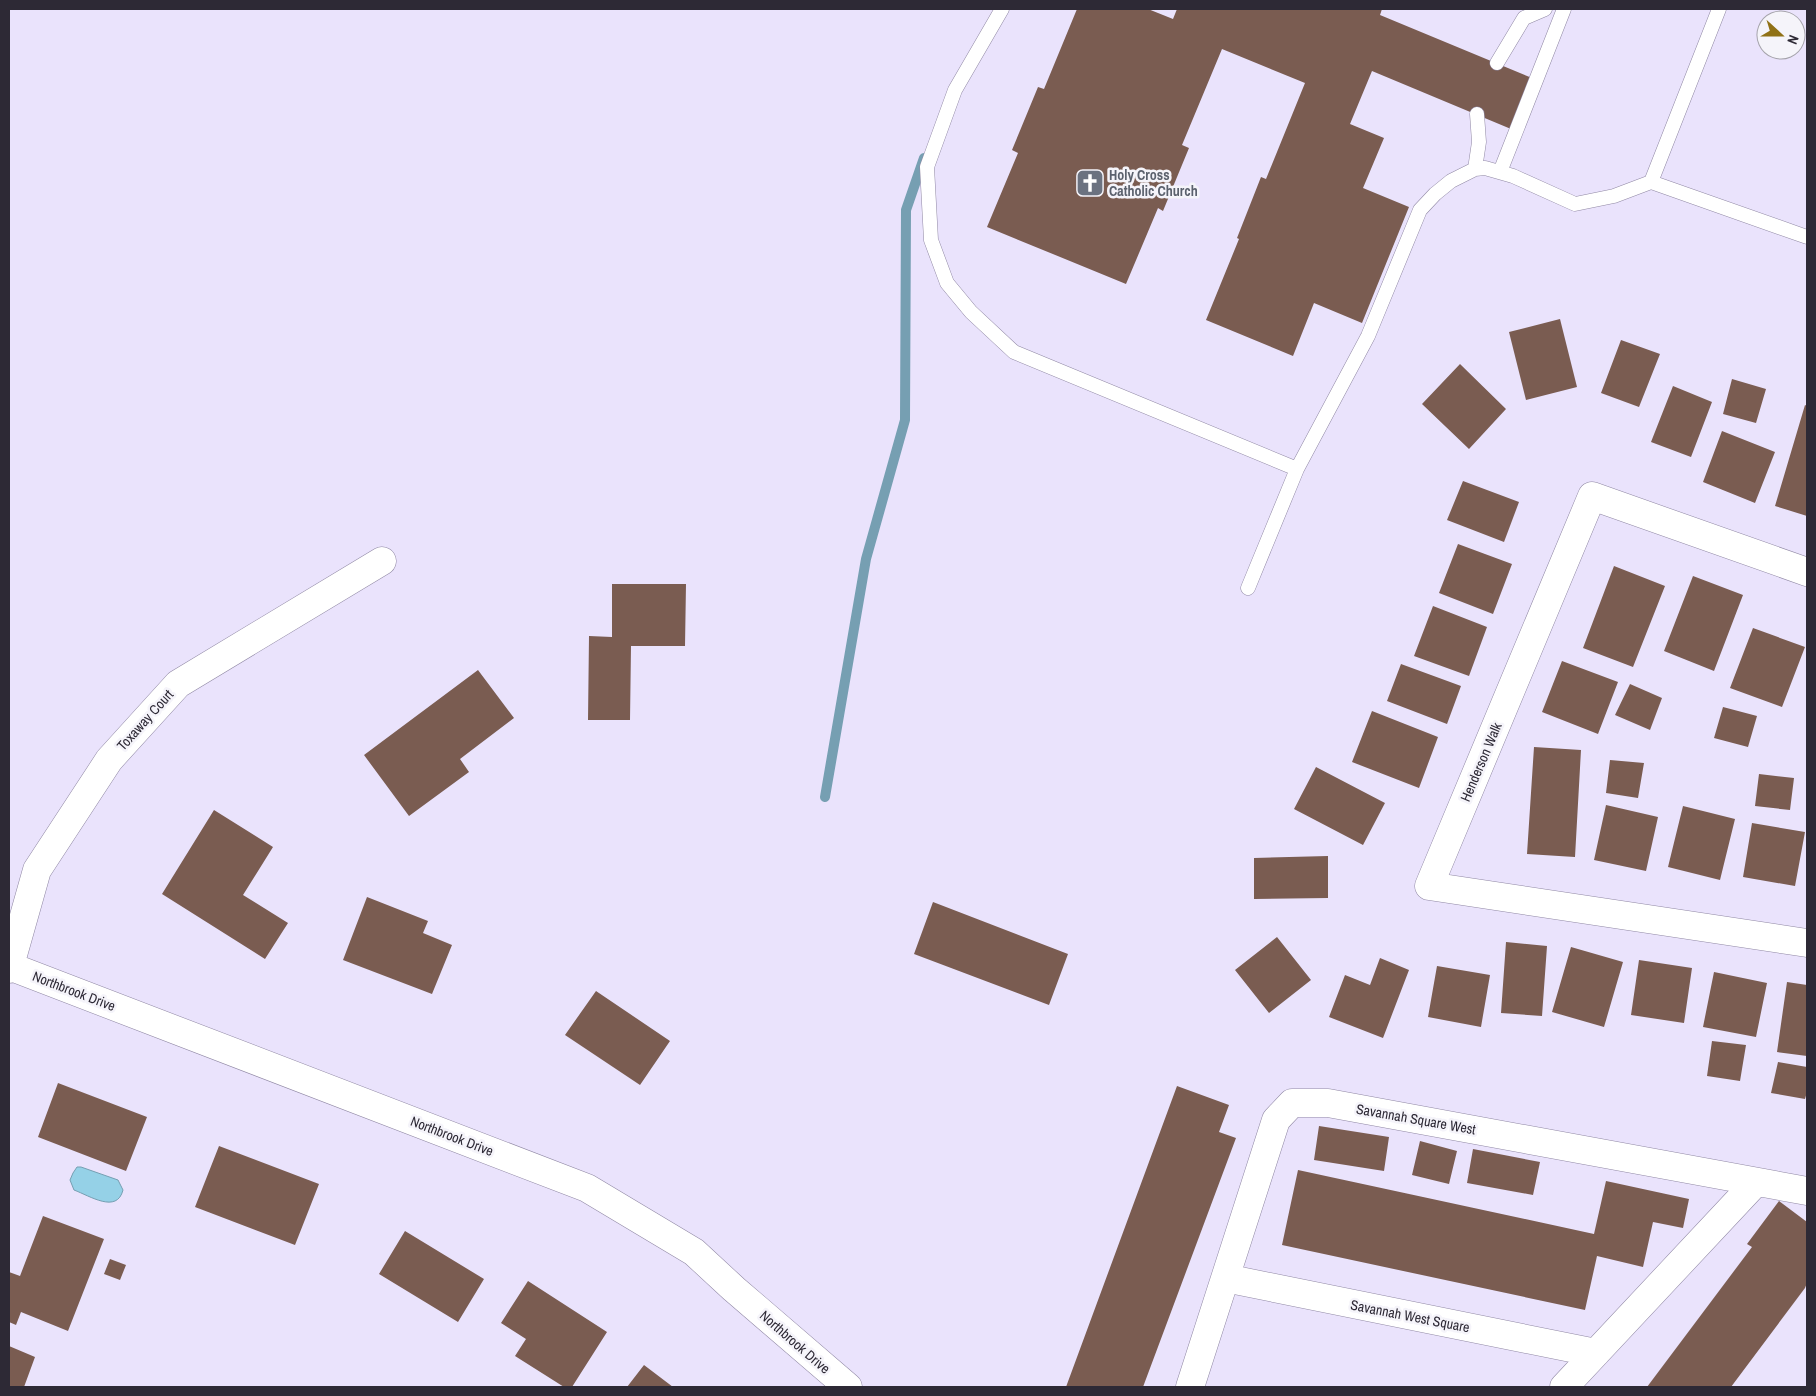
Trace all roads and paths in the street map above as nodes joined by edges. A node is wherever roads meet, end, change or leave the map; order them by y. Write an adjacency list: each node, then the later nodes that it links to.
1 (1002, 9): 11 (lane)
2 (1545, 9): 5 (lane)
3 (1564, 9): 8 (lane)
4 (1719, 9): 9 (lane)
5 (1497, 63)
6 (1477, 114): 7 (lane)
7 (1475, 169): 8 (lane); 11 (lane)
8 (1500, 172): 9 (lane)
9 (1651, 182): 10 (lane)
10 (1807, 237)
11 (1297, 470): 14 (lane)
12 (382, 561): 16 (street, Toxaway Court)
13 (1807, 572): 15 (street, Henderson Walk)
14 (1248, 588)
15 (1807, 942)
16 (9, 967): 21 (street, Northbrook Drive)
17 (1756, 1182): 18 (street, Savannah Square West); 19 (street, Savannah Square West); 20 (street)
18 (1807, 1191)
19 (1225, 1278): 20 (street, Savannah West Square); 22 (street, Savannah Square West)
20 (1596, 1353): 23 (street)
21 (848, 1387)
22 (1190, 1387)
23 (1564, 1387)

